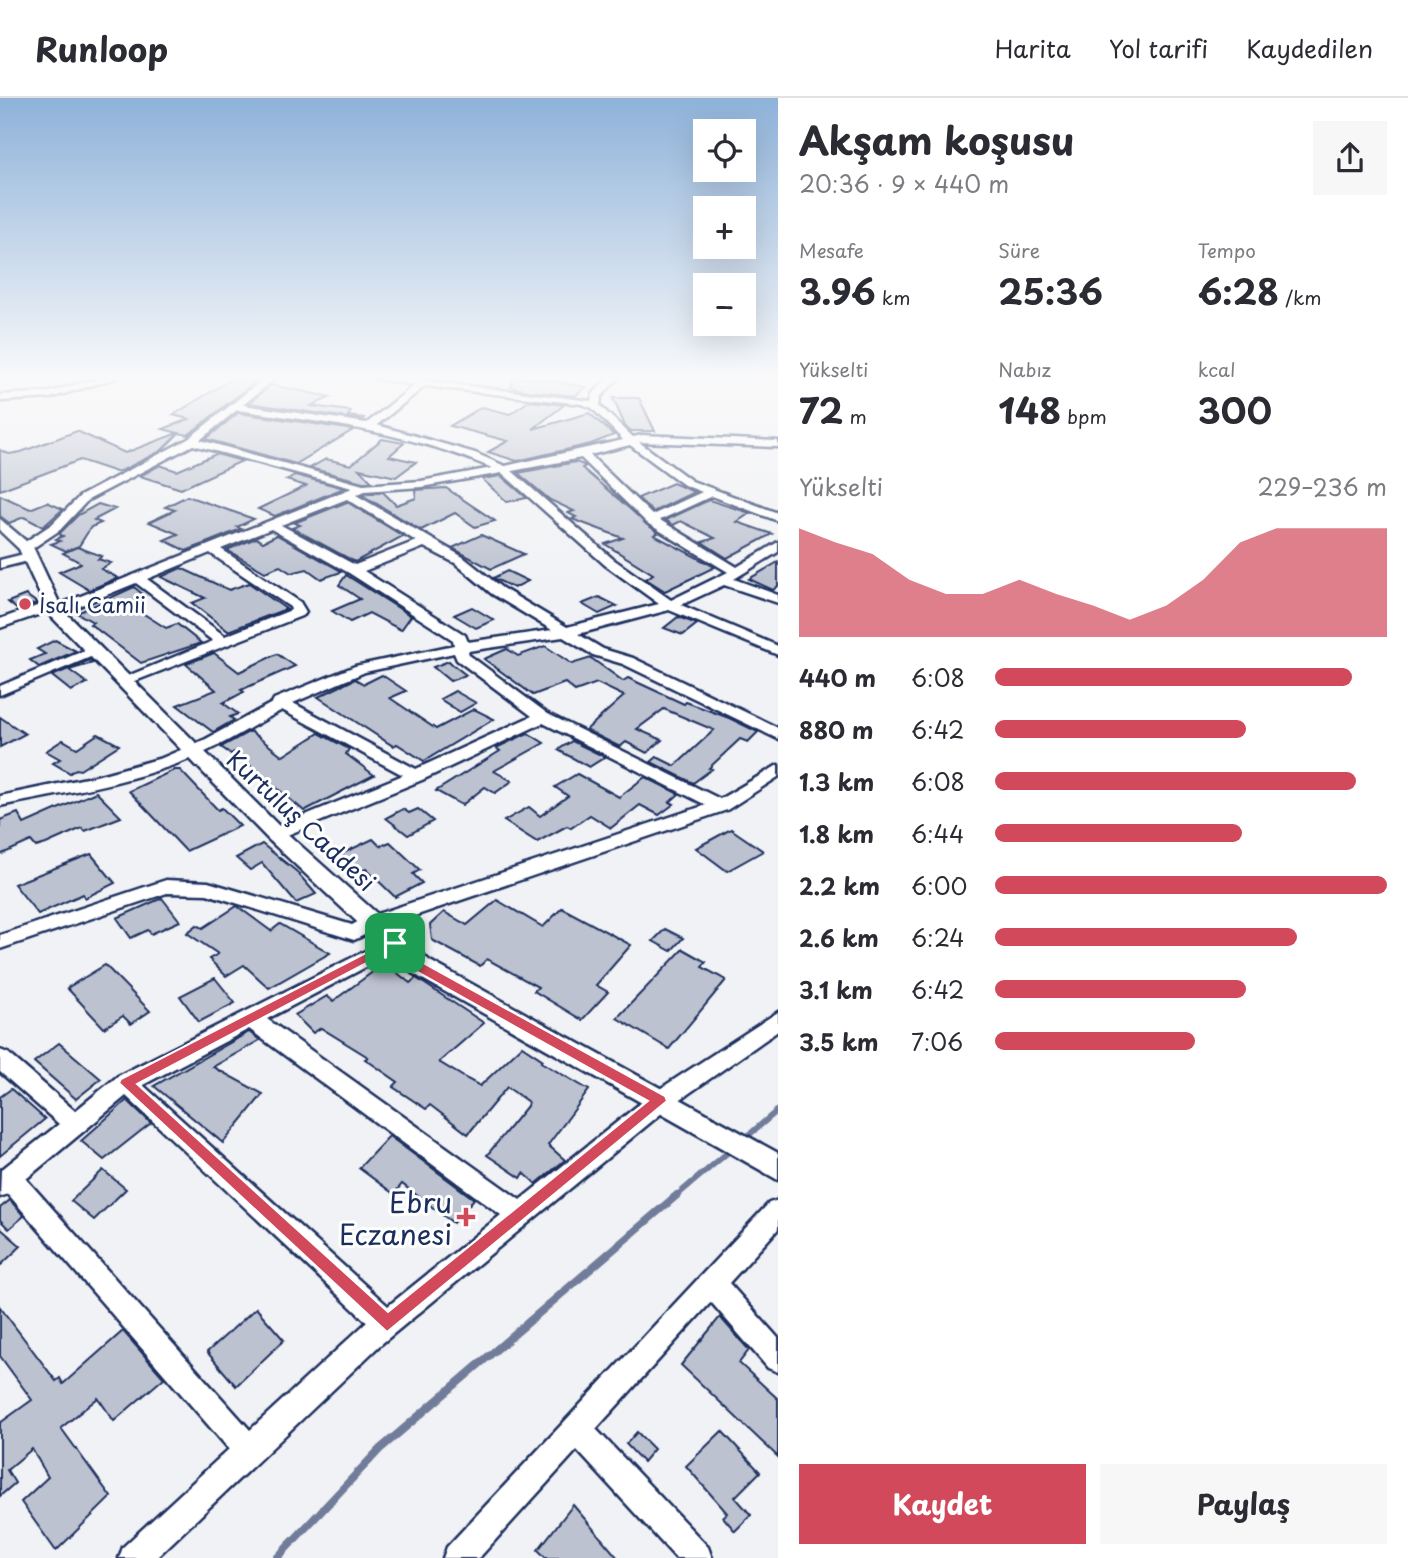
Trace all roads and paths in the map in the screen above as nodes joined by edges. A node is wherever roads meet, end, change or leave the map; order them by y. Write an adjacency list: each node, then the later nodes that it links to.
1 (184, 445): 18 (street)
2 (208, 445): 8 (street)
3 (436, 445): 7 (street)
4 (616, 445): 6 (street)
5 (637, 445): 9 (street)
6 (583, 454): 7 (street); 12 (street)
7 (504, 469): 8 (street); 24 (street)
8 (363, 488): 10 (street)
9 (709, 493): 11 (street); 12 (street)
10 (347, 494): 14 (street); 15 (street)
11 (778, 517)
12 (651, 520): 21 (street)
13 (0, 523): 18 (main road, Kurtuluş Caddesi)
14 (273, 525): 17 (street); 20 (street)
15 (425, 542): 20 (street); 27 (street)
16 (778, 546): 21 (street)
17 (212, 549): 22 (street); 28 (street)
18 (27, 552): 19 (street); 25 (main road, Kurtuluş Caddesi)
19 (0, 564)
20 (354, 569): 29 (street)
21 (732, 577): 23 (street); 24 (street)
22 (138, 578): 25 (street); 28 (street)
23 (778, 599)
24 (668, 605): 27 (street); 31 (street)
25 (53, 608): 26 (street); 30 (main road, Kurtuluş Caddesi)
26 (0, 624)
27 (561, 631): 29 (street); 36 (street)
28 (224, 642): 32 (street)
29 (461, 647): 34 (street); 35 (street)
30 (95, 650): 32 (main road, Kurtuluş Caddesi); 33 (street)
31 (778, 650)
32 (125, 680): 37 (main road, Kurtuluş Caddesi)
33 (0, 691)
34 (279, 702): 37 (street); 39 (street)
35 (543, 717): 39 (street); 41 (street)
36 (778, 734)
37 (192, 752): 40 (street); 42 (main road, Kurtuluş Caddesi)
38 (778, 770): 41 (street)
39 (416, 776): 42 (street)
40 (0, 801)
41 (722, 806): 43 (street)
42 (275, 834): 43 (main road, Kurtuluş Caddesi)
43 (372, 923): 44 (street); 45 (main road, Kurtuluş Caddesi)
44 (0, 942)
45 (395, 943): 46 (street); 50 (main road, Kurtuluş Caddesi)
46 (249, 1018): 49 (street); 55 (street)
47 (778, 1020): 50 (street)
48 (0, 1059): 51 (street)
49 (126, 1083): 51 (street); 57 (street)
50 (660, 1101): 52 (main road, Kurtuluş Caddesi); 55 (street)
51 (74, 1124): 53 (street)
52 (777, 1166)
53 (5, 1182): 60 (street)
54 (778, 1211): 56 (street)
55 (520, 1214): 57 (street)
56 (711, 1282): 58 (street); 59 (street)
57 (387, 1323): 60 (street)
58 (778, 1358)
59 (577, 1429): 61 (street); 63 (street)
60 (249, 1451): 62 (street)
61 (469, 1554)
62 (134, 1558)
63 (697, 1558)

